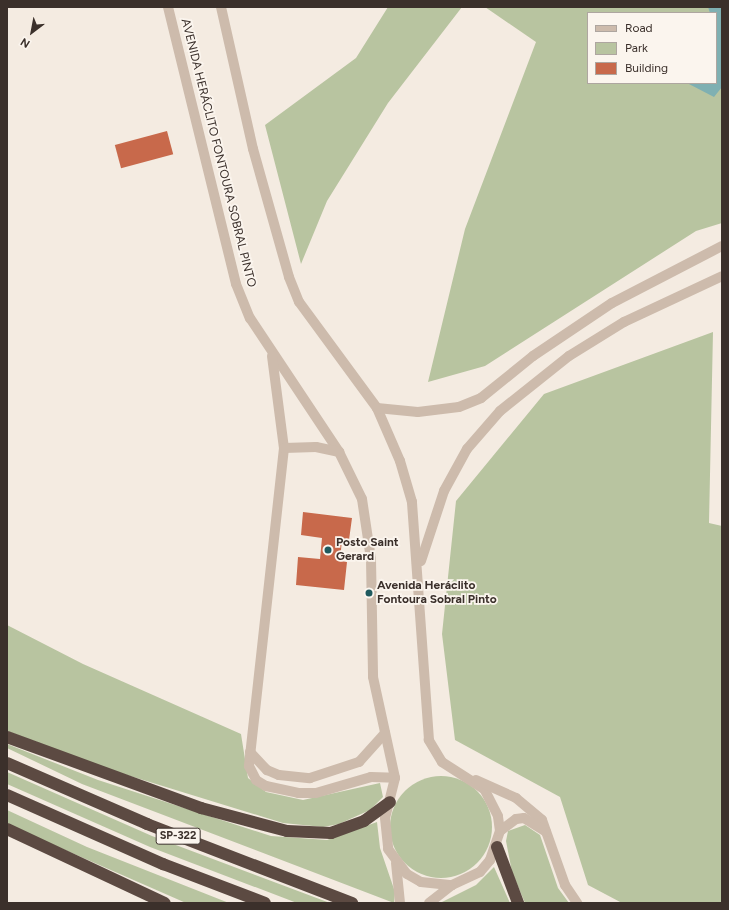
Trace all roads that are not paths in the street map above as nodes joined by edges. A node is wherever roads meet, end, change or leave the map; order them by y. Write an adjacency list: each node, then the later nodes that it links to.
1 (168, 7): 5 (street, AVENIDA HERÁCLITO FONTOURA SOBRAL PINTO)
2 (221, 7): 6 (street)
3 (722, 246): 6 (street)
4 (722, 276): 9 (street)
5 (272, 354): 7 (street); 8 (street, AVENIDA HERÁCLITO FONTOURA SOBRAL PINTO)
6 (377, 408): 9 (street)
7 (284, 448): 8 (street); 12 (street)
8 (339, 452): 10 (street, AVENIDA HERÁCLITO FONTOURA SOBRAL PINTO)
9 (419, 567): 15 (street)
10 (385, 733): 12 (street); 14 (street, AVENIDA HERÁCLITO FONTOURA SOBRAL PINTO)
11 (7, 737): 17 (highway)
12 (250, 752): 14 (street)
13 (7, 762): 26 (highway, SP-322)
14 (395, 778): 17 (street, AVENIDA HERÁCLITO FONTOURA SOBRAL PINTO)
15 (472, 779): 19 (street); 20 (street)
16 (7, 795): 25 (highway, SP-322)
17 (391, 799): 22 (street, AVENIDA HERÁCLITO FONTOURA SOBRAL PINTO)
18 (7, 828): 24 (highway)
19 (500, 831): 20 (street); 21 (street)
20 (546, 832): 30 (street)
21 (497, 846): 23 (street); 29 (highway)
22 (396, 863): 23 (street); 27 (street)
23 (452, 885): 28 (street)
24 (165, 903)
25 (265, 903)
26 (352, 903)
27 (400, 903)
28 (430, 903)
29 (518, 903)
30 (577, 903)

